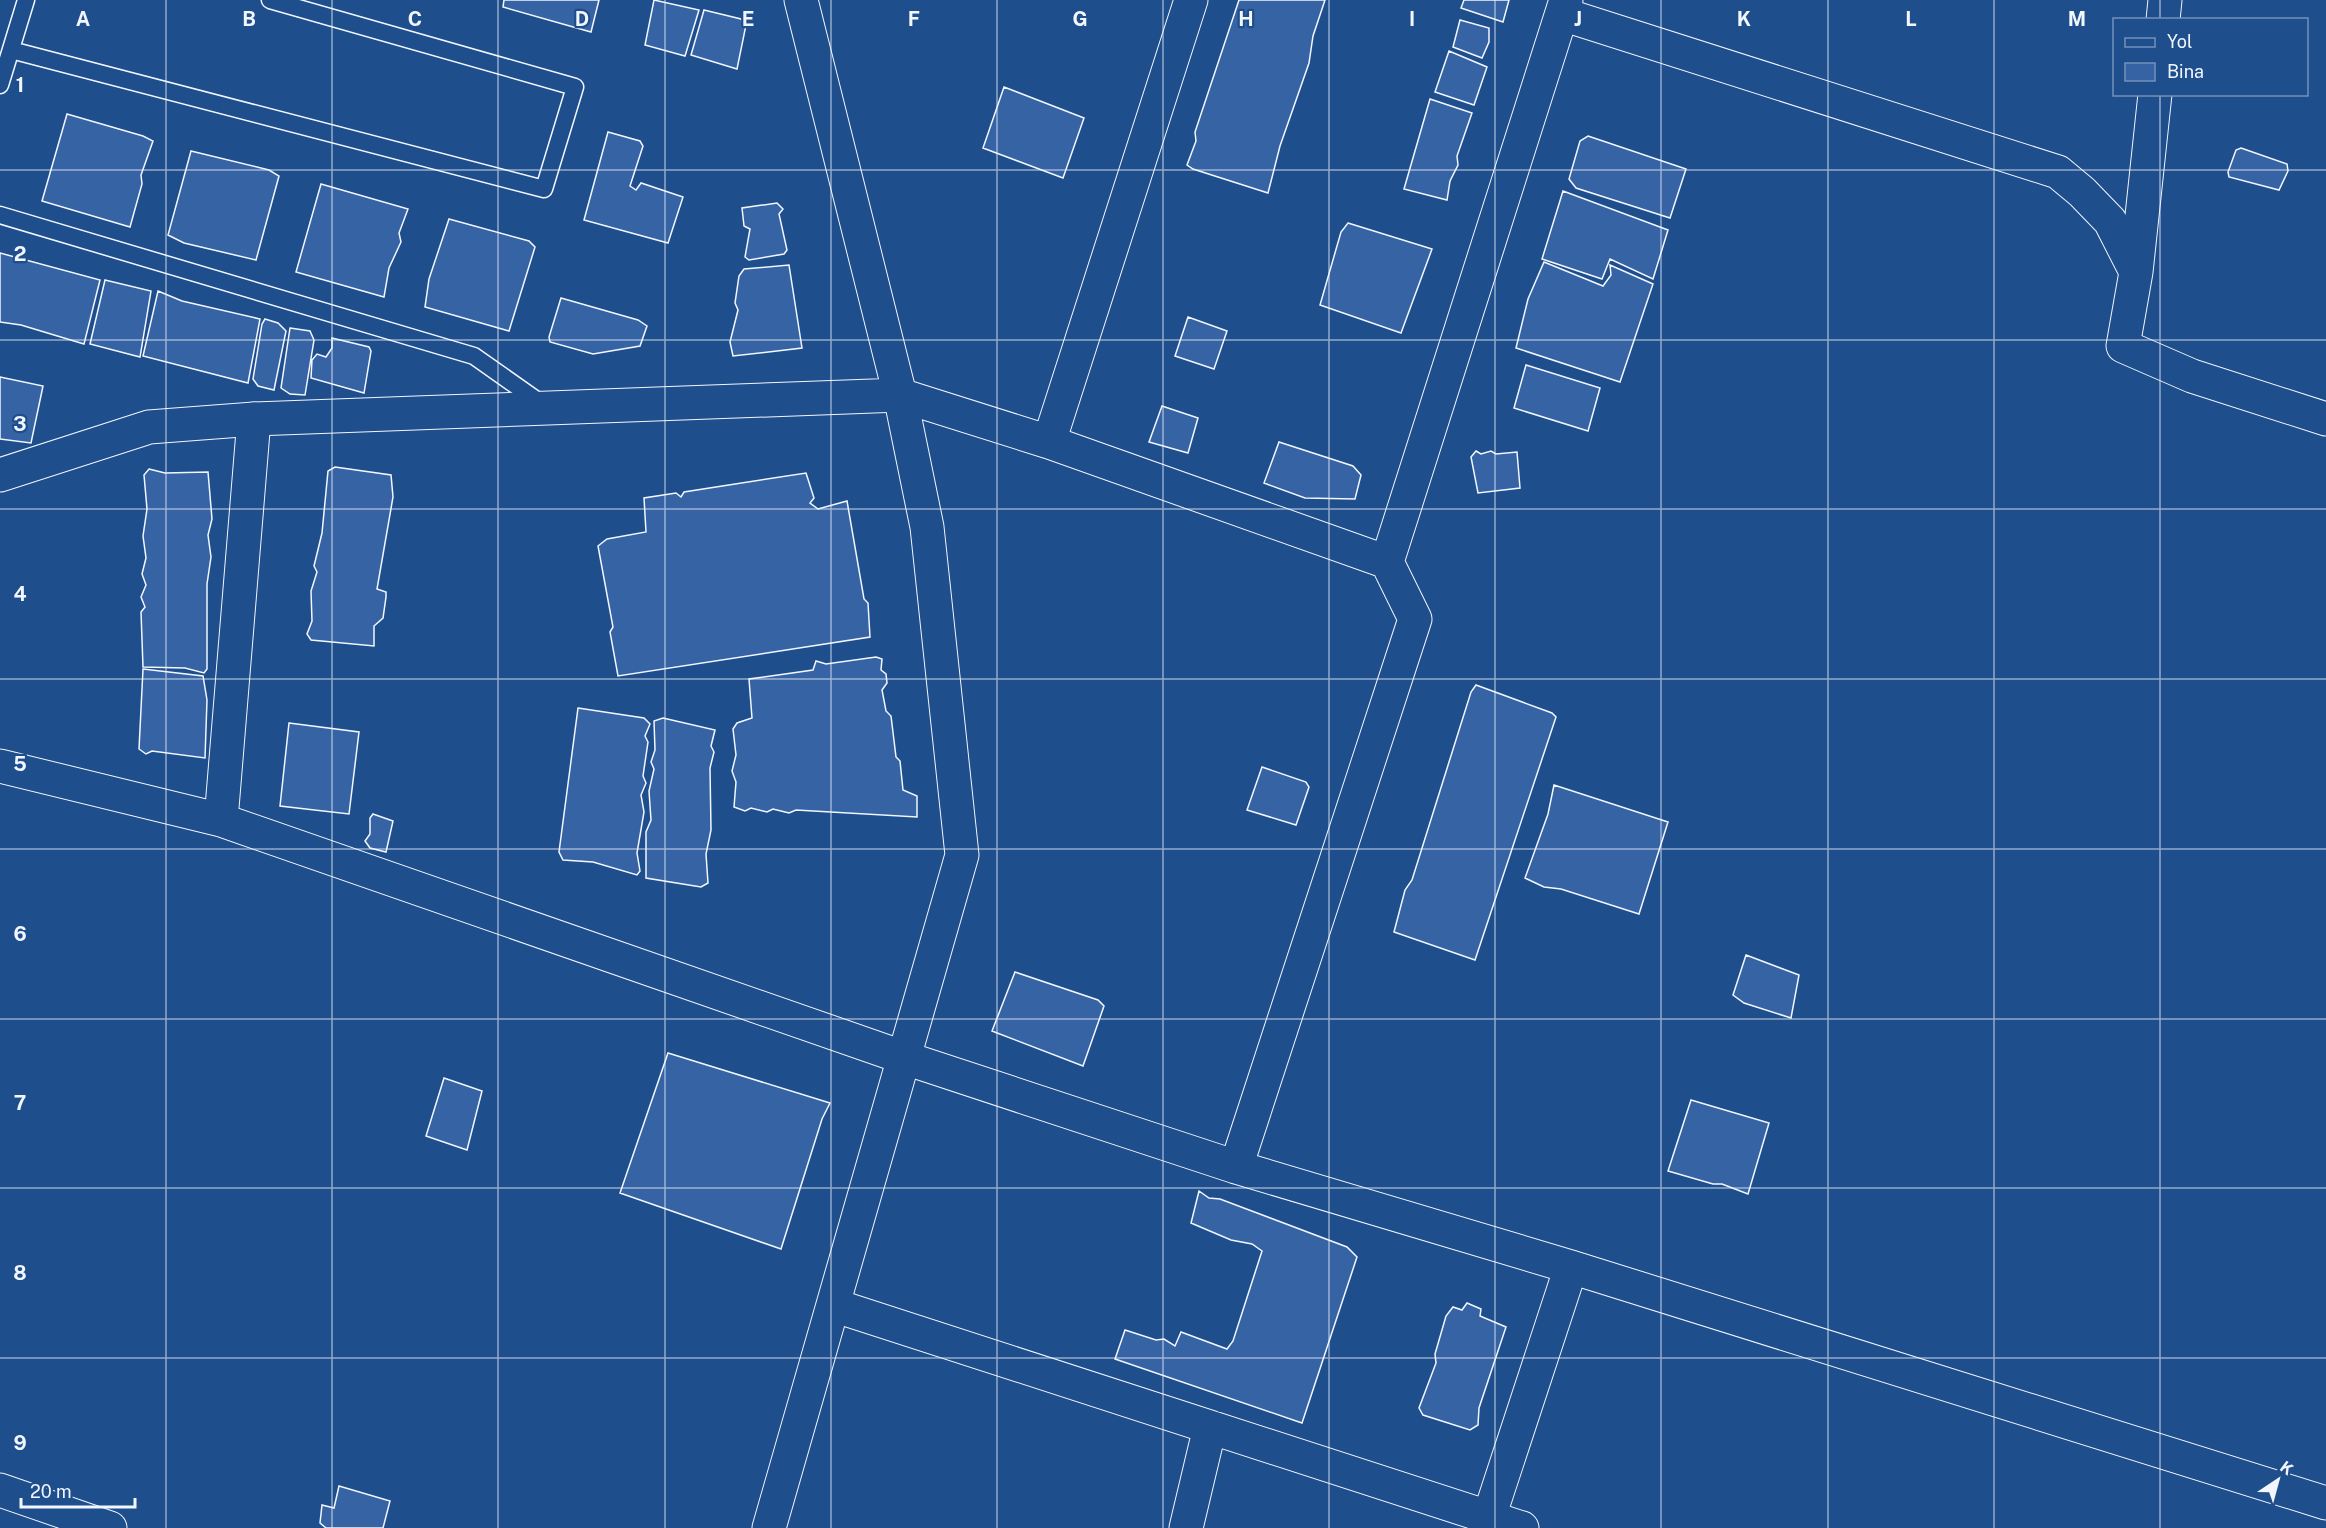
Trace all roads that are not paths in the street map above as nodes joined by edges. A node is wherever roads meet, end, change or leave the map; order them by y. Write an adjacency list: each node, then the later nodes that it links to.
1 (27, 0): 8 (lane)
2 (270, 0): 8 (lane)
3 (801, 0): 13 (street)
4 (1191, 0): 17 (street)
5 (2165, 0): 7 (street)
6 (1564, 7): 12 (street); 19 (street)
7 (2163, 18)
8 (11, 50): 9 (lane)
9 (0, 85)
10 (2155, 96): 12 (street)
11 (0, 215): 14 (lane)
12 (2136, 272): 16 (street)
13 (900, 395): 14 (street); 17 (street); 22 (street)
14 (548, 408): 15 (street)
15 (254, 419): 18 (street); 21 (street)
16 (2326, 419)
17 (1049, 442): 19 (street)
18 (0, 475)
19 (1387, 562): 23 (street)
20 (0, 766): 21 (street)
21 (221, 820): 22 (street)
22 (904, 1058): 23 (street); 25 (street)
23 (1236, 1167): 24 (street)
24 (1571, 1267): 28 (street); 29 (street)
25 (833, 1305): 26 (street); 31 (street)
26 (1210, 1427): 29 (street); 32 (street)
27 (0, 1490): 30 (street)
28 (2326, 1503)
29 (1489, 1517): 33 (street)
30 (110, 1528)
31 (769, 1528)
32 (1186, 1528)
33 (1522, 1528)

